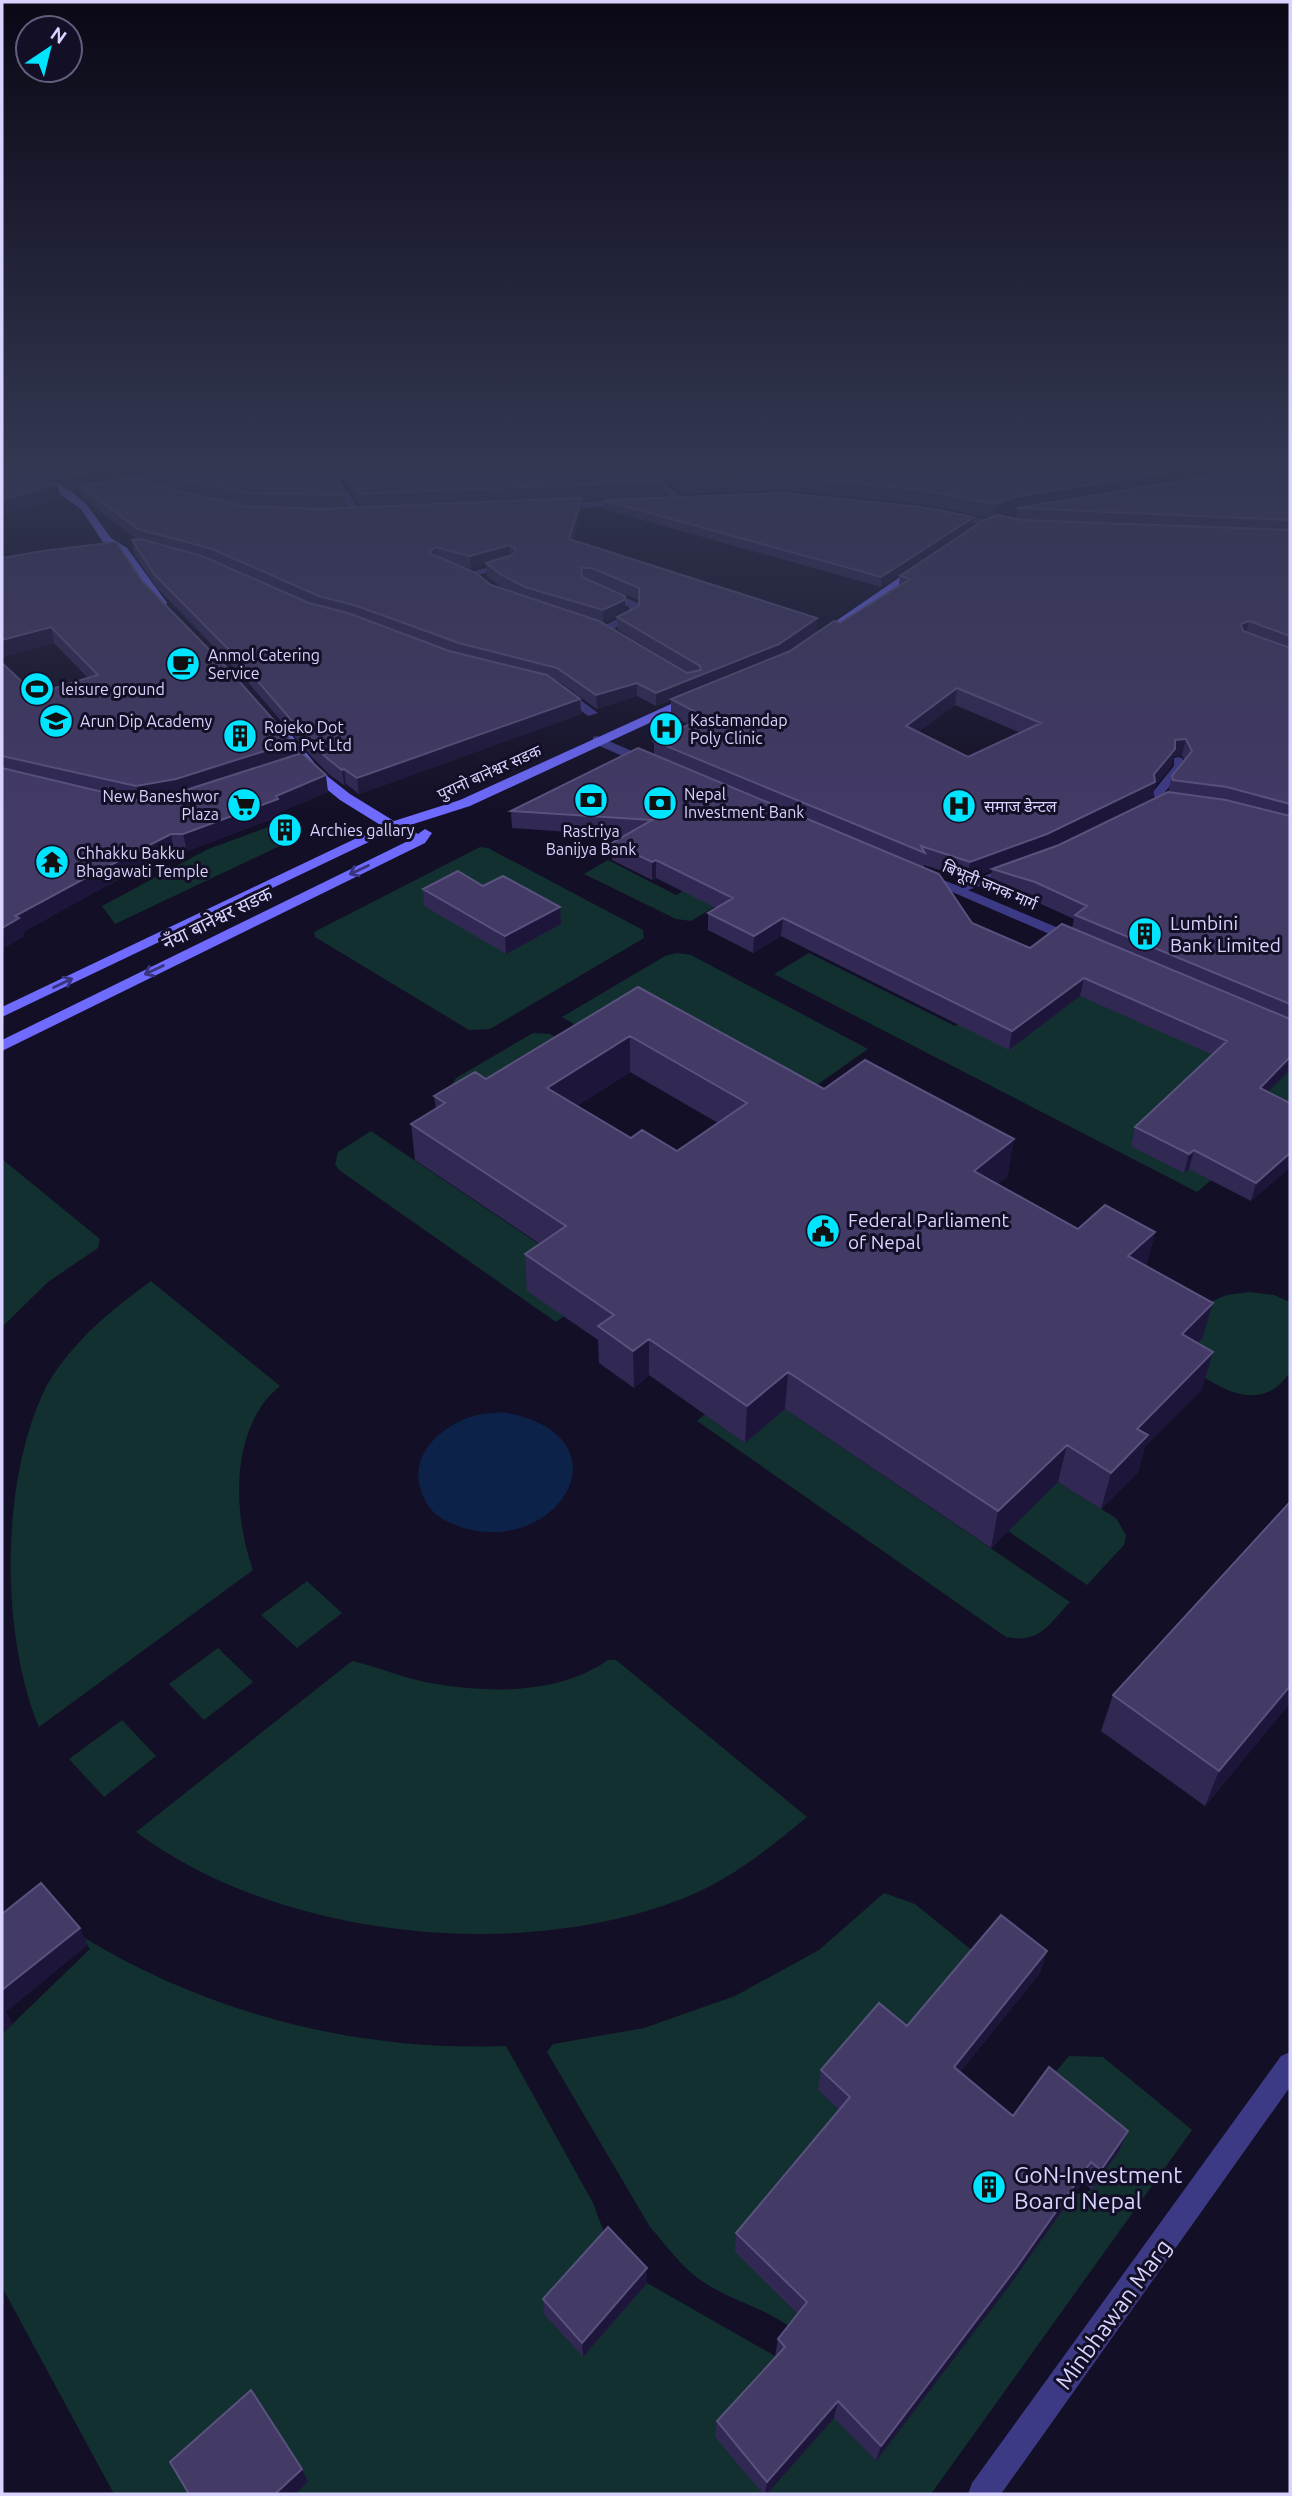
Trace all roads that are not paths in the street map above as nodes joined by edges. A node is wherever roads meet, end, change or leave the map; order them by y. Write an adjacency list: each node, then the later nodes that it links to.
1 (145, 583): 4 (main road)
2 (896, 583): 6 (main road)
3 (598, 589): 5 (street)
4 (170, 612)
5 (604, 631)
6 (806, 646)
7 (553, 686): 9 (street)
8 (705, 694): 11 (main road, पुरानो बानेश्वर सडक)
9 (592, 713)
10 (271, 719): 13 (main road)
11 (597, 740): 15 (street); 17 (main road, पुरानो बानेश्वर सडक)
12 (1178, 761): 16 (street)
13 (306, 762): 14 (street); 18 (main road)
14 (287, 767)
15 (665, 769)
16 (1162, 804)
17 (439, 813): 18 (main road, पुरानो बानेश्वर सडक); 19 (main road, नँया बानेश्वर सडक)
18 (392, 826): 19 (main road); 24 (main road, नँया बानेश्वर सडक, one-way to 18)
19 (420, 840): 25 (main road, नँया बानेश्वर सडक, one-way to 25)
20 (1026, 865): 22 (street)
21 (918, 874): 22 (street, बिभूती जनक मार्ग)
22 (956, 890): 23 (street, बिभूती जनक मार्ग)
23 (1085, 945)
24 (2, 1013)
25 (2, 1046)
26 (1290, 2065): 27 (street, Minbhawan Marg)
27 (983, 2494)

